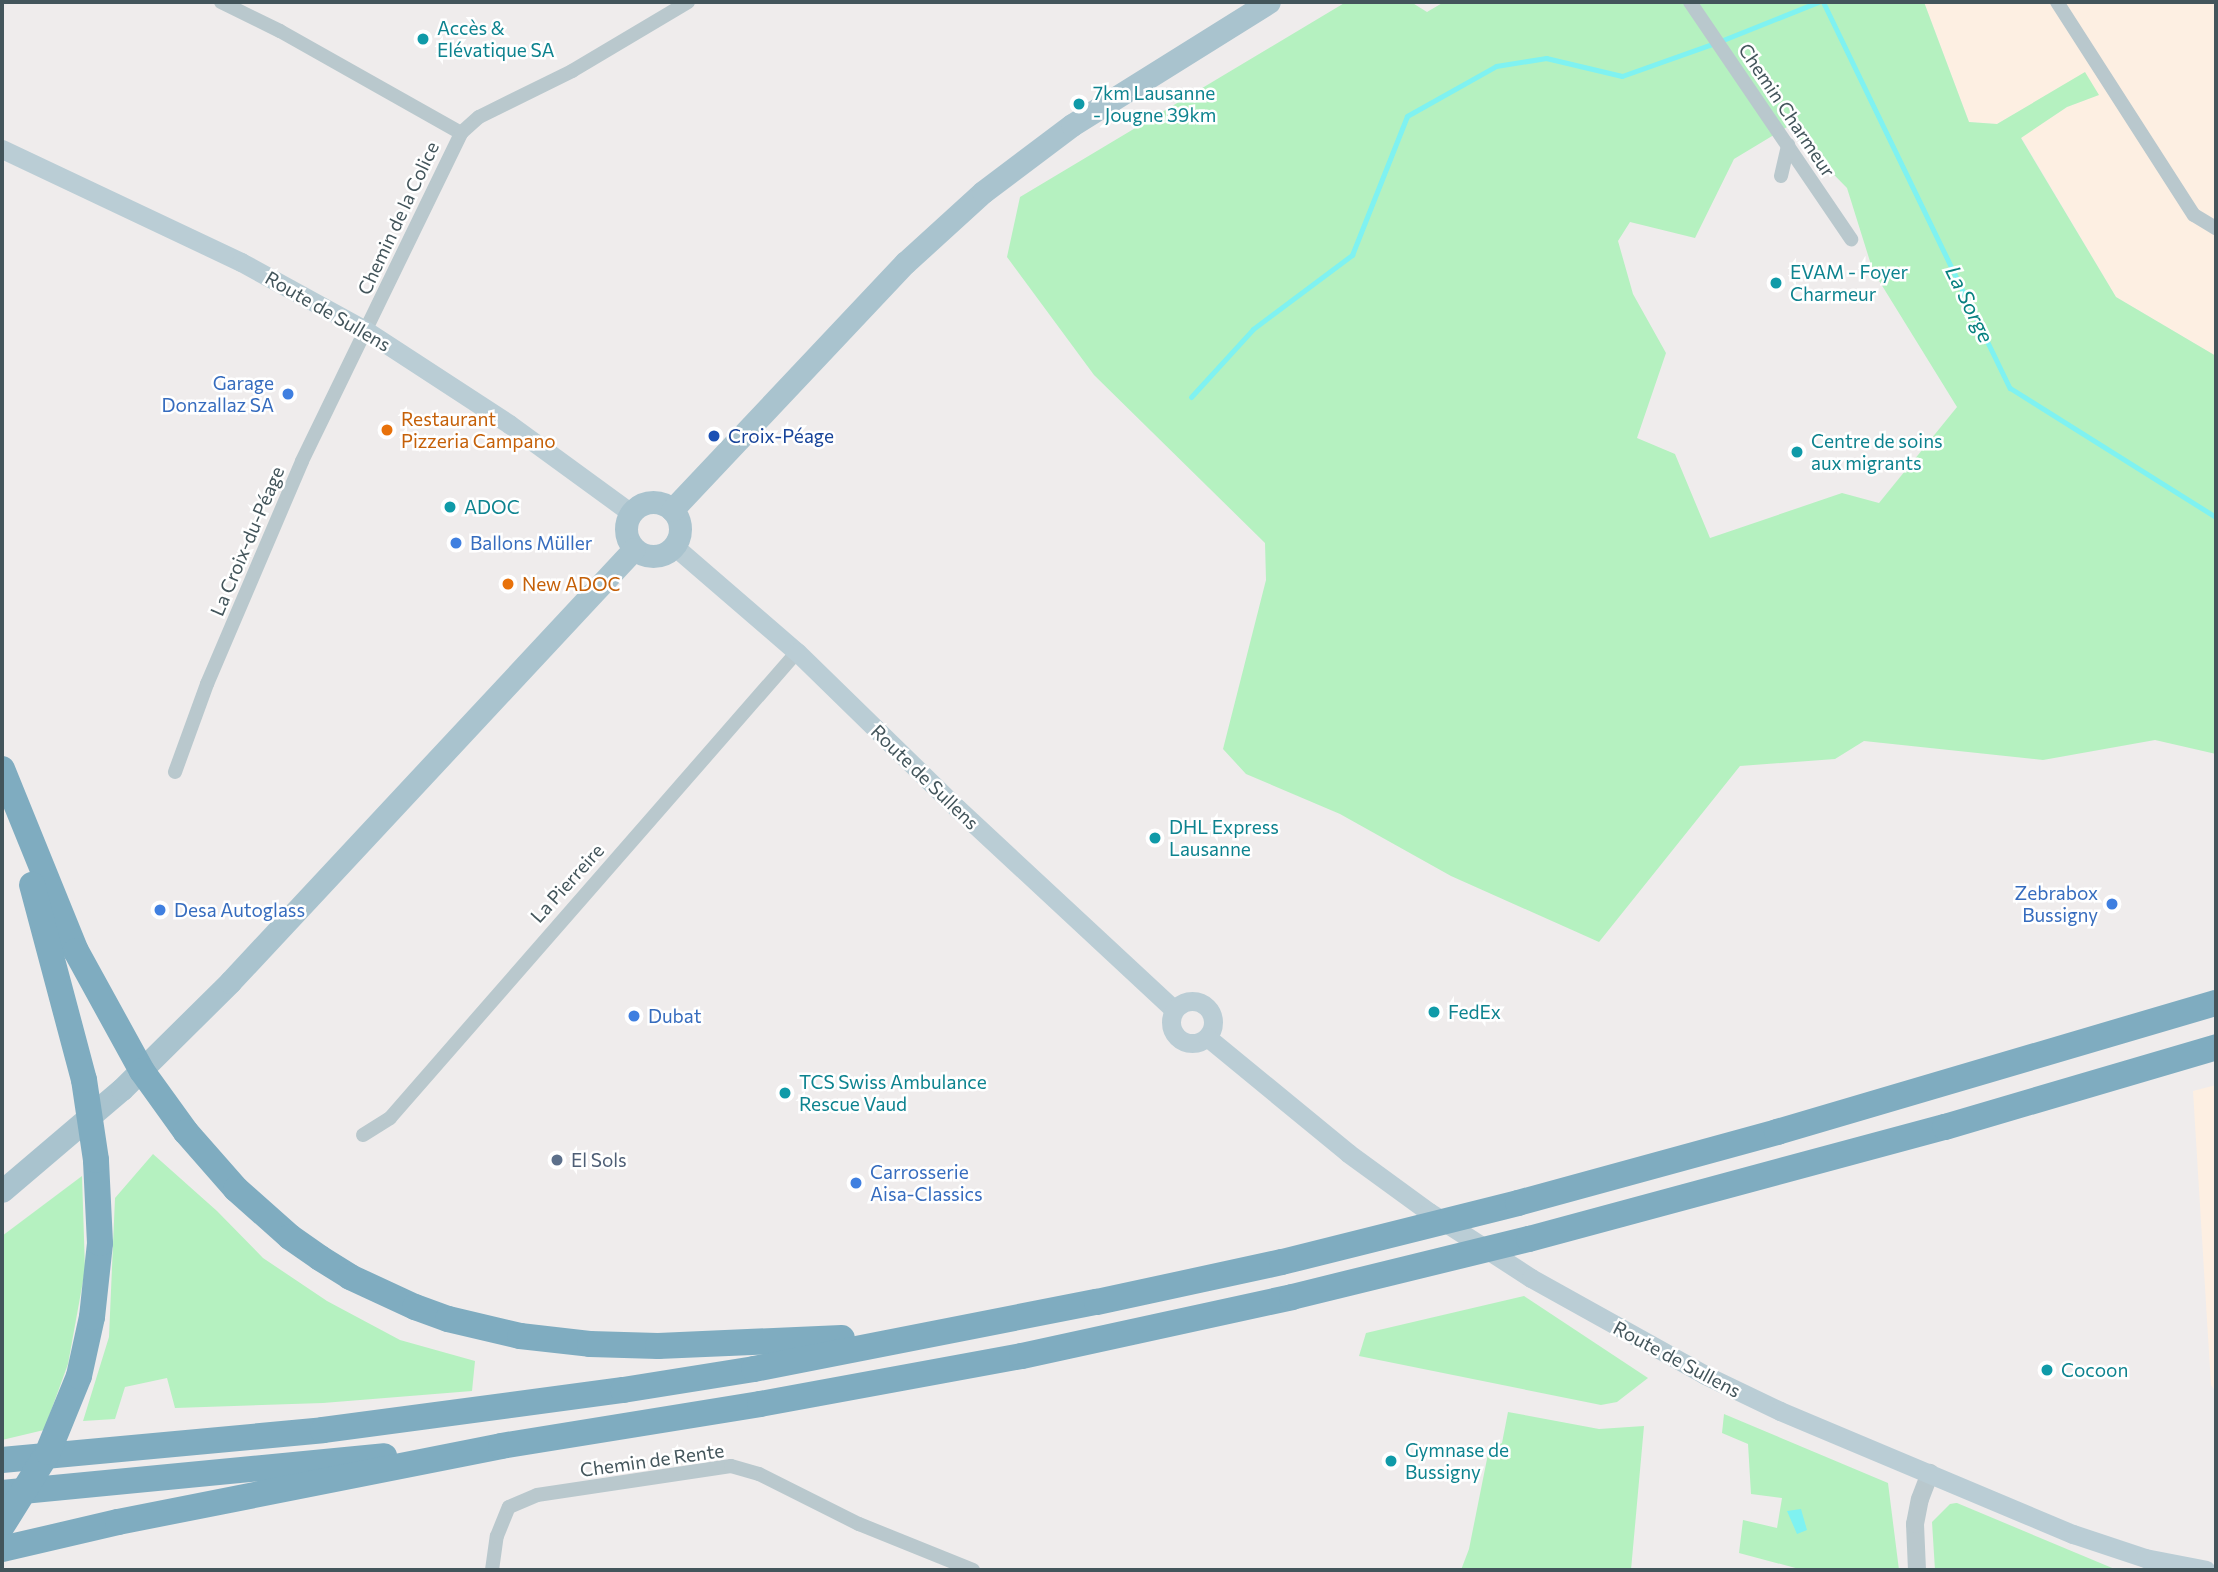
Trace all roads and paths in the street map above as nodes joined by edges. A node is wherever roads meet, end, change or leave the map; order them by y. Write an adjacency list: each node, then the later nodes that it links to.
1 (221, 2): 6 (street)
2 (688, 2): 6 (street, Chemin de la Colice)
3 (1269, 2): 13 (main road)
4 (1690, 2): 7 (street, Chemin Charmeur)
5 (2057, 2): 10 (street)
6 (461, 133): 12 (street, Chemin de la Colice)
7 (1788, 145): 9 (street); 11 (street, Chemin Charmeur)
8 (2, 149): 12 (main road, Route de Sullens)
9 (1781, 176)
10 (2216, 228)
11 (1851, 239)
12 (365, 330): 14 (main road, Route de Sullens); 19 (street, La Croix-du-Péage)
13 (672, 510): 14 (main road); 15 (main road)
14 (631, 513): 16 (main road)
15 (674, 546): 16 (main road); 17 (main road, Route de Sullens)
16 (634, 549): 26 (main road)
17 (797, 652): 22 (main road, Route de Sullens); 25 (street, La Pierreire)
18 (2, 769): 27 (highway)
19 (175, 772)
20 (2, 776): 32 (highway)
21 (2216, 1003): 27 (highway)
22 (1174, 1010): 23 (main road); 23 (main road)
23 (1207, 1037): 30 (main road, Route de Sullens)
24 (2216, 1047): 28 (highway)
25 (363, 1135)
26 (2, 1191)
27 (934, 1333): 29 (highway)
28 (501, 1446): 31 (highway); 33 (highway)
29 (2, 1460)
30 (1930, 1473): 36 (street); 37 (main road, Route de Sullens)
31 (2, 1493)
32 (2, 1526)
33 (2, 1549)
34 (492, 1570): 35 (street, Chemin de Rente)
35 (973, 1570)
36 (1917, 1570)
37 (2206, 1570)

